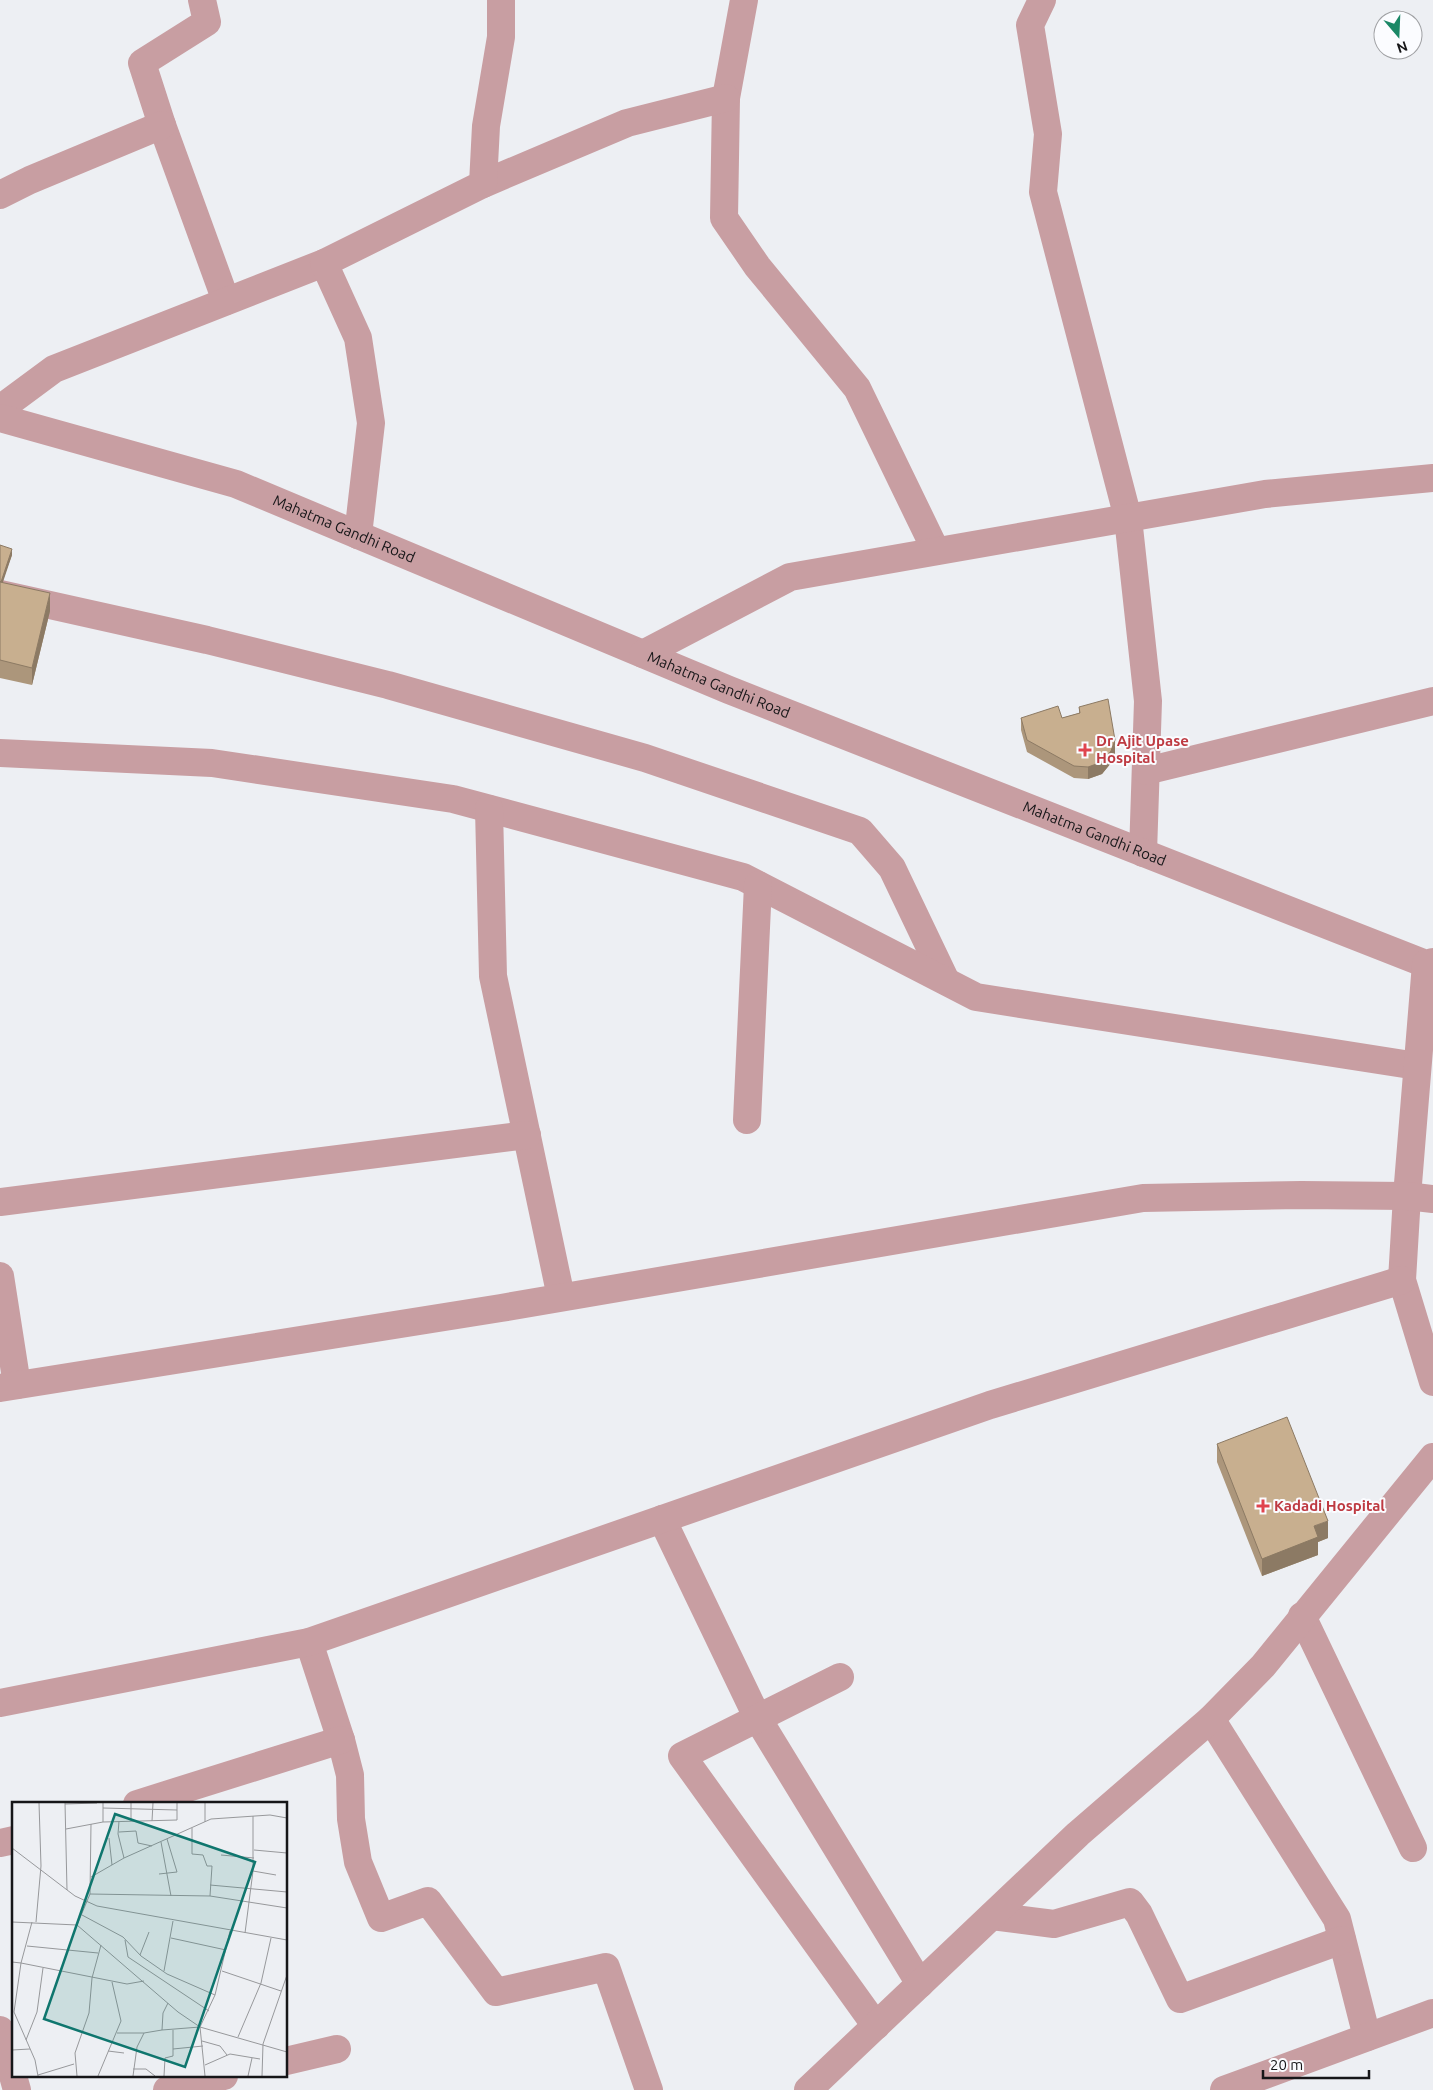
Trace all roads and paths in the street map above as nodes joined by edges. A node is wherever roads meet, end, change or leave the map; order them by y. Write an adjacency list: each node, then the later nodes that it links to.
1 (202, 0): 6 (street)
2 (500, 0): 7 (street)
3 (744, 0): 5 (street)
4 (1042, 0): 14 (street)
5 (726, 98): 7 (street); 16 (street)
6 (162, 125): 8 (street); 10 (street)
7 (483, 184): 9 (street)
8 (0, 195)
9 (324, 262): 10 (street); 15 (street)
10 (226, 301): 11 (street)
11 (0, 409)
12 (0, 418): 15 (street, Mahatma Gandhi Road)
13 (1433, 478): 14 (street)
14 (1128, 518): 16 (street); 21 (street)
15 (358, 535): 18 (street, Mahatma Gandhi Road)
16 (936, 551): 18 (street)
17 (0, 594): 26 (street)
18 (643, 654): 23 (street, Mahatma Gandhi Road)
19 (1433, 701): 21 (street)
20 (0, 753): 22 (street)
21 (1146, 771): 23 (street)
22 (489, 809): 24 (street); 29 (street)
23 (1143, 853): 25 (street, Mahatma Gandhi Road)
24 (758, 885): 26 (street); 28 (street)
25 (1429, 963): 27 (street)
26 (946, 981): 27 (street)
27 (1417, 1066): 30 (street)
28 (747, 1120)
29 (527, 1135): 31 (street); 34 (street)
30 (1420, 1197): 33 (street); 34 (street)
31 (0, 1202)
32 (0, 1276): 36 (street)
33 (1402, 1280): 35 (street); 38 (street)
34 (561, 1297): 36 (street)
35 (1433, 1382)
36 (9, 1387)
37 (1433, 1457): 39 (street)
38 (662, 1519): 40 (street); 43 (street)
39 (1302, 1616): 44 (street); 47 (street)
40 (309, 1642): 42 (street); 45 (street)
41 (840, 1677): 43 (street)
42 (0, 1703)
43 (758, 1719): 50 (street); 52 (street)
44 (1211, 1719): 48 (street); 49 (street)
45 (341, 1740): 46 (street); 61 (street)
46 (143, 1802)
47 (1413, 1848)
48 (992, 1916): 49 (street); 50 (street)
49 (1342, 1940): 54 (street)
50 (920, 1984): 52 (street)
51 (1433, 2013): 54 (street)
52 (876, 2026): 62 (street)
53 (0, 2030): 57 (street)
54 (1367, 2037): 59 (street)
55 (337, 2049): 56 (street)
56 (288, 2061)
57 (12, 2072)
58 (216, 2078): 60 (street)
59 (1267, 2083): 63 (street)
60 (168, 2090)
61 (649, 2090)
62 (808, 2090)
63 (1224, 2090)

